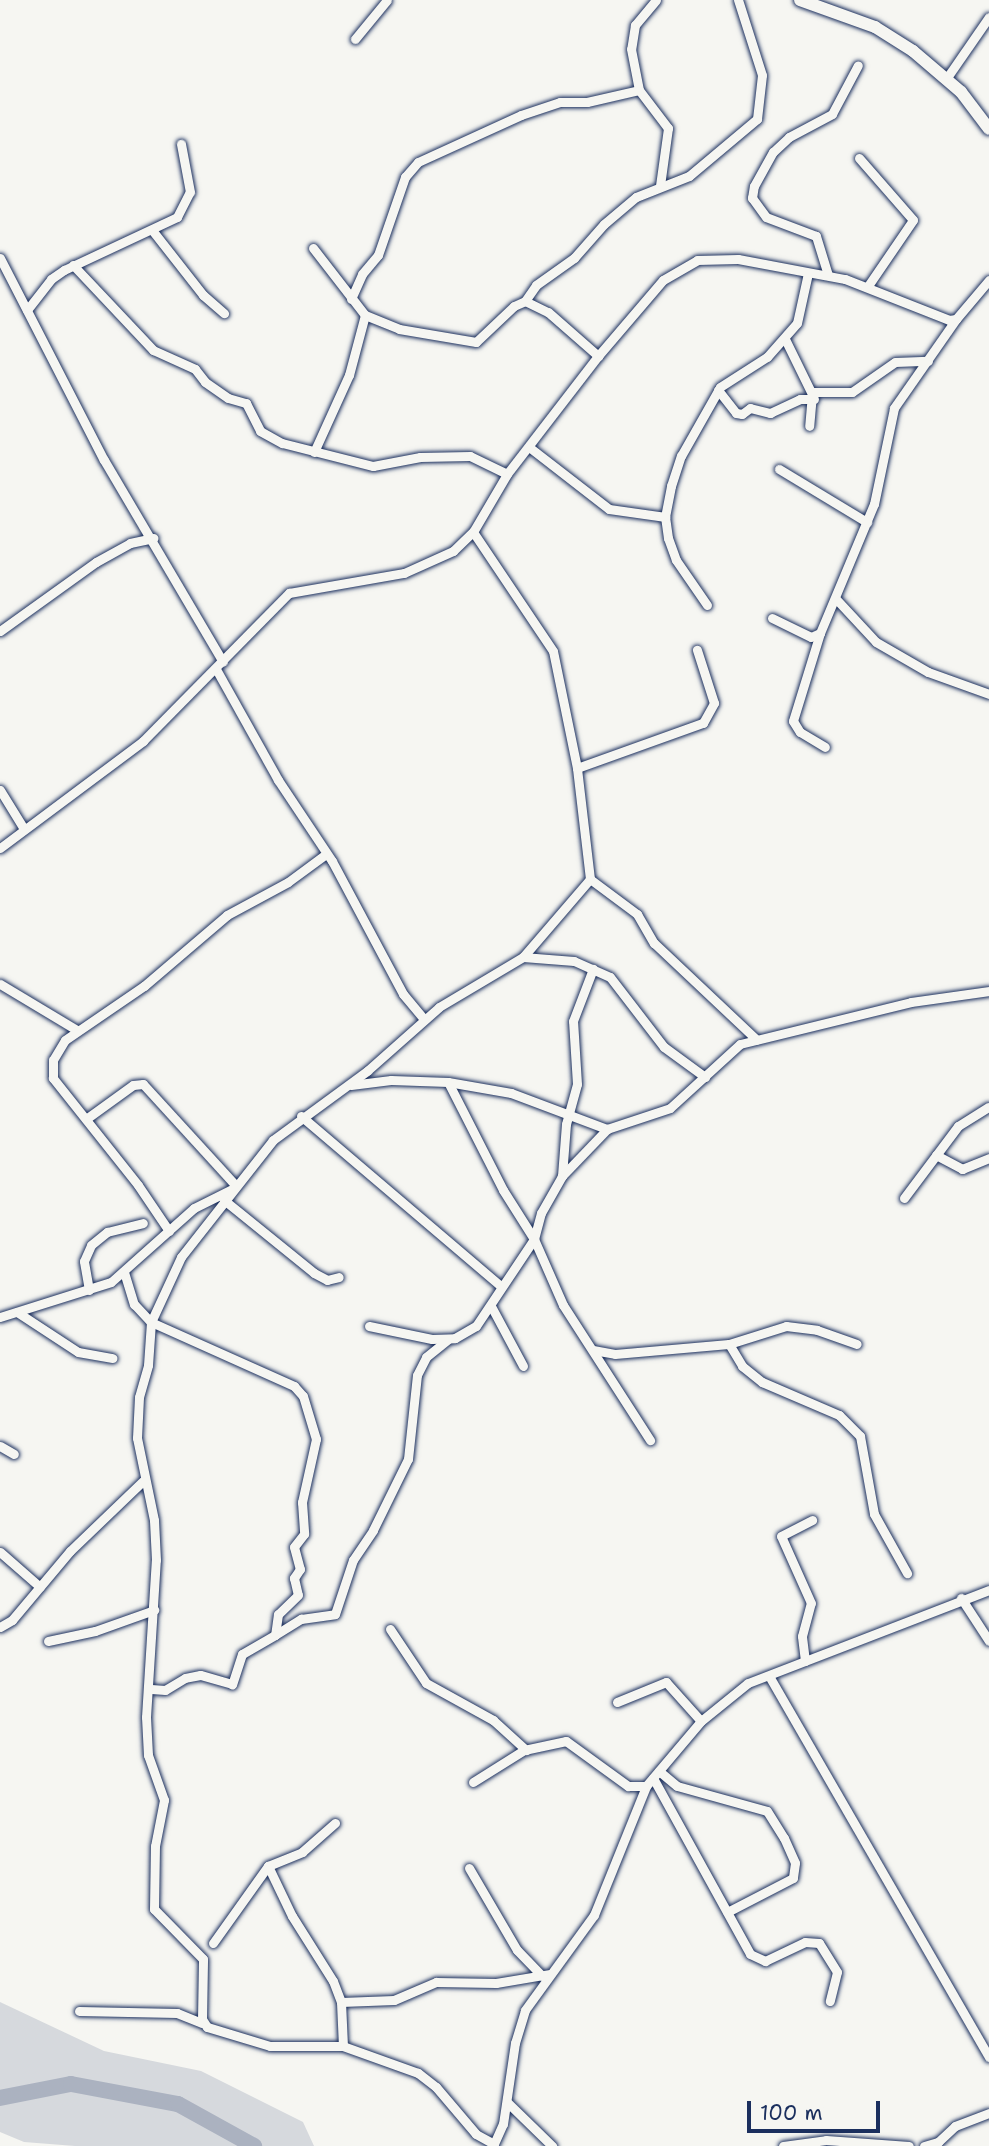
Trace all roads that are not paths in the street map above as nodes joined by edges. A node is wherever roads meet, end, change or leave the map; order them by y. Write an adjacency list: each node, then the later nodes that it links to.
1 (387, 0): 7 (street)
2 (656, 0): 10 (street)
3 (738, 0): 14 (street)
4 (800, 0): 5 (street)
5 (833, 6): 9 (street)
6 (989, 17): 9 (street)
7 (355, 39)
8 (858, 65): 20 (street)
9 (946, 79): 11 (street)
10 (639, 89): 14 (street); 23 (street)
11 (989, 129)
12 (181, 144): 15 (street)
13 (859, 158): 22 (street)
14 (660, 186): 24 (street)
15 (152, 230): 18 (street); 26 (street)
16 (313, 248): 23 (street)
17 (0, 258): 25 (street)
18 (73, 265): 25 (street); 36 (street)
19 (808, 274): 20 (street); 29 (street); 30 (street)
20 (828, 275): 22 (street)
21 (989, 280): 28 (street)
22 (868, 286): 28 (street)
23 (351, 299): 27 (street)
24 (525, 301): 27 (street); 30 (street)
25 (27, 310): 42 (street)
26 (225, 313)
27 (365, 315): 36 (street)
28 (956, 319): 31 (street)
29 (785, 339): 32 (street); 33 (street)
30 (598, 356): 35 (street)
31 (928, 361): 33 (street); 40 (street)
32 (718, 390): 33 (street); 39 (street)
33 (813, 395): 34 (street)
34 (809, 426)
35 (529, 447): 38 (street); 39 (street)
36 (314, 452): 38 (street)
37 (779, 469): 40 (street)
38 (506, 474): 41 (street)
39 (664, 517): 44 (street)
40 (867, 522): 43 (street)
41 (473, 532): 49 (street); 52 (street)
42 (153, 538): 46 (street); 49 (street)
43 (837, 600): 47 (street); 50 (street)
44 (707, 605)
45 (772, 618): 47 (street)
46 (0, 631)
47 (820, 632): 51 (street)
48 (697, 650): 52 (street)
49 (219, 666): 54 (street); 56 (street)
50 (989, 694)
51 (825, 747)
52 (577, 768): 57 (street)
53 (0, 790): 54 (street)
54 (24, 829): 55 (street)
55 (0, 848)
56 (326, 854): 62 (street); 63 (street)
57 (590, 879): 58 (street); 64 (street)
58 (523, 957): 59 (street); 62 (street)
59 (593, 969): 65 (street); 69 (street)
60 (0, 984): 63 (street)
61 (989, 992): 64 (street)
62 (424, 1019): 67 (street)
63 (77, 1030): 71 (street)
64 (757, 1040): 65 (street)
65 (705, 1077): 72 (street)
66 (449, 1082): 67 (street); 69 (street); 81 (street)
67 (346, 1086): 70 (street)
68 (989, 1107): 73 (street)
69 (570, 1115): 72 (street); 75 (street)
70 (301, 1116): 76 (street); 84 (street)
71 (86, 1119): 76 (street); 80 (street)
72 (607, 1129): 75 (street)
73 (936, 1155): 74 (street); 77 (street)
74 (989, 1158)
75 (562, 1176): 81 (street)
76 (235, 1187): 78 (street); 80 (street)
77 (904, 1198)
78 (224, 1199): 83 (street); 89 (street)
79 (143, 1223): 85 (street)
80 (169, 1231): 82 (street)
81 (534, 1239): 84 (street); 94 (street)
82 (124, 1272): 85 (street); 89 (street)
83 (339, 1277)
84 (501, 1286): 86 (street)
85 (89, 1290): 87 (street)
86 (491, 1306): 91 (street); 96 (street)
87 (17, 1312): 88 (street); 95 (street)
88 (0, 1317)
89 (151, 1322): 100 (street); 110 (street)
90 (369, 1326): 91 (street)
91 (448, 1339): 110 (street)
92 (729, 1344): 93 (street); 94 (street); 103 (street)
93 (857, 1344)
94 (593, 1350): 97 (street)
95 (112, 1358)
96 (523, 1366)
97 (650, 1440)
98 (0, 1446): 99 (street)
99 (14, 1454)
100 (143, 1481): 104 (street); 107 (street)
101 (813, 1520): 113 (street)
102 (0, 1552): 104 (street)
103 (907, 1573)
104 (40, 1587): 108 (street)
105 (989, 1590): 106 (street)
106 (961, 1598): 112 (street); 113 (street)
107 (154, 1610): 111 (street); 115 (street)
108 (0, 1627)
109 (390, 1629): 118 (street)
110 (275, 1635): 115 (street)
111 (48, 1641)
112 (989, 1641)
113 (804, 1661): 114 (street)
114 (769, 1676): 117 (street); 133 (street)
115 (151, 1689): 131 (street)
116 (617, 1702): 117 (street)
117 (701, 1721): 119 (street)
118 (526, 1749): 120 (street); 121 (street)
119 (656, 1775): 121 (street); 125 (street); 125 (street)
120 (473, 1782)
121 (646, 1786): 127 (street)
122 (335, 1823): 123 (street)
123 (268, 1866): 126 (street); 129 (street)
124 (470, 1868): 127 (street)
125 (727, 1912): 128 (street)
126 (213, 1943)
127 (546, 1975): 129 (street); 134 (street)
128 (830, 2001)
129 (341, 2002): 132 (street)
130 (79, 2011): 131 (street)
131 (202, 2023): 132 (street)
132 (343, 2046): 137 (street)
133 (989, 2057)
134 (508, 2103): 137 (street); 138 (street)
135 (989, 2113): 136 (street)
136 (939, 2144): 141 (street)
137 (493, 2145)
138 (552, 2146)
139 (783, 2146): 140 (street)
140 (909, 2146)
141 (924, 2146)

